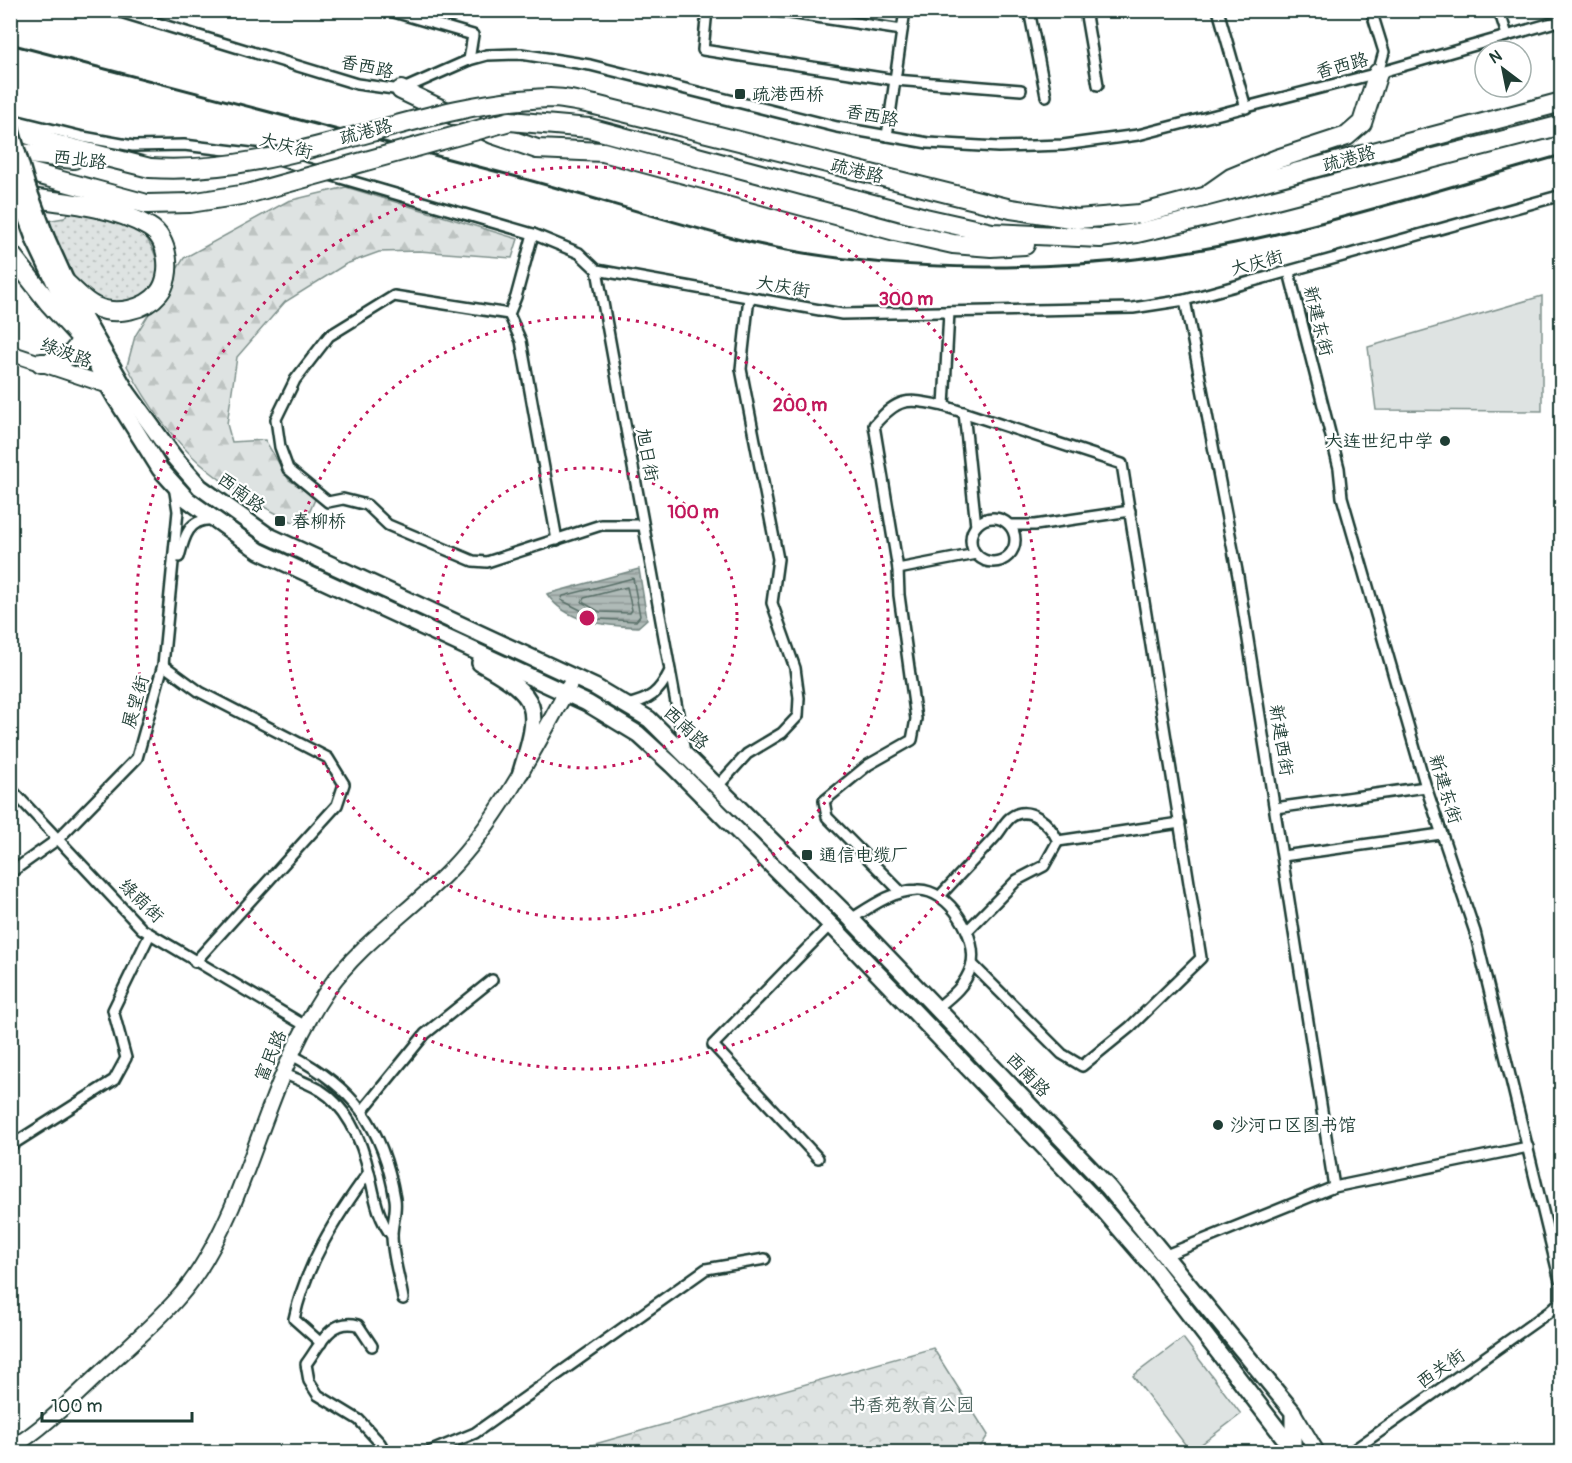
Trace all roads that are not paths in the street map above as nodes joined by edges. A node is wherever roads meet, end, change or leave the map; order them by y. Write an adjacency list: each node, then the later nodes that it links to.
1 (114, 10): 19 (street, 香西路)
2 (387, 10): 11 (street)
3 (707, 10): 17 (street)
4 (770, 10): 13 (street)
5 (905, 10): 13 (street)
6 (1029, 10): 21 (street)
7 (1085, 10): 18 (street)
8 (1218, 10): 23 (street)
9 (1371, 10): 16 (street)
10 (1499, 10): 14 (street)
11 (413, 14): 15 (street)
12 (1562, 20): 14 (street, 香西路)
13 (902, 30): 17 (street)
14 (1507, 35): 16 (street, 香西路)
15 (469, 60): 19 (street, 香西路); 27 (street, 香西路)
16 (1378, 73): 23 (street, 香西路); 36 (highway)
17 (895, 80): 20 (street); 27 (street)
18 (1098, 85)
19 (401, 90): 39 (highway)
20 (1021, 90)
21 (1046, 96)
22 (1562, 102): 36 (highway, 疏港路)
23 (1246, 108): 27 (street, 香西路)
24 (10, 119): 38 (street, 大庆街)
25 (1562, 124): 39 (highway)
26 (10, 128): 29 (highway); 40 (main road, 西南路, bridge)
27 (887, 136)
28 (10, 137): 29 (highway)
29 (55, 144): 32 (highway)
30 (10, 152): 32 (highway, 西北路)
31 (10, 167): 37 (highway, 西北路)
32 (150, 168): 36 (highway, 疏港路, bridge)
33 (10, 173): 37 (highway); 40 (main road, 西南路, bridge)
34 (1562, 195): 43 (street, 大庆街)
35 (10, 196): 44 (highway)
36 (1202, 199)
37 (147, 204): 39 (highway, bridge)
38 (533, 234): 42 (street, 大庆街); 48 (street)
39 (1100, 238)
40 (40, 239): 44 (main road, 西南路); 49 (main road, 西南路)
41 (10, 253): 49 (highway)
42 (597, 270): 45 (street, 大庆街); 58 (street, 旭日街)
43 (1289, 272): 46 (street, 大庆街); 74 (street, 新建东街)
44 (64, 281): 68 (main road, 西南路)
45 (749, 297): 47 (street, 大庆街); 73 (street)
46 (1185, 300): 47 (street, 大庆街); 76 (street, 新建西街)
47 (949, 312): 53 (street)
48 (509, 314): 61 (street); 61 (street)
49 (81, 338): 51 (highway); 52 (main road, 西南路)
50 (10, 353): 51 (street, 绿波路)
51 (41, 363): 52 (street, 绿波路)
52 (109, 386): 55 (main road, 西南路)
53 (944, 406): 54 (street); 63 (street)
54 (964, 412): 56 (street); 60 (street)
55 (174, 485): 57 (main road, 西南路); 64 (street, 展望街)
56 (1130, 511): 59 (street); 77 (street)
57 (214, 520): 64 (street); 65 (main road, 西南路)
58 (643, 525): 61 (street); 67 (street, 旭日街)
59 (1010, 525): 60 (street); 62 (street)
60 (976, 526): 62 (street)
61 (557, 540)
62 (976, 554): 63 (street)
63 (898, 569): 83 (street)
64 (172, 583): 66 (street, 展望街)
65 (447, 638): 69 (main road, 西南路); 72 (main road)
66 (163, 665): 79 (street, 展望街); 89 (street)
67 (670, 671): 70 (street); 71 (street, 旭日街)
68 (574, 677): 69 (street, 富民路); 70 (main road, 西南路)
69 (566, 693): 72 (street, 富民路); 86 (main road, 西南路)
70 (626, 705): 71 (main road, 西南路)
71 (685, 752): 73 (main road, 西南路)
72 (521, 772): 93 (street, 富民路)
73 (718, 786): 85 (main road, 西南路)
74 (1426, 787): 76 (street); 78 (street, 新建东街)
75 (10, 788): 79 (street, 绿荫街)
76 (1275, 808): 81 (street, 新建西街)
77 (1180, 823): 80 (street); 90 (street)
78 (1441, 834): 81 (street); 98 (street, 新建东街)
79 (58, 839): 82 (street, 展望街); 88 (street, 绿荫街)
80 (1058, 841): 84 (street); 87 (street)
81 (1283, 856): 101 (street, 新建西街)
82 (10, 873)
83 (901, 892): 84 (street); 85 (street)
84 (940, 896): 87 (street)
85 (851, 919): 92 (main road, 西南路)
86 (831, 925): 99 (street); 112 (main road, 西南路)
87 (968, 930): 90 (street)
88 (150, 934): 89 (street, 绿荫街); 97 (street)
89 (195, 962): 93 (street, 绿荫街)
90 (972, 964): 92 (street)
91 (492, 980): 96 (street)
92 (937, 1008): 103 (main road, 西南路)
93 (304, 1024): 94 (street, 富民路)
94 (290, 1054): 95 (street, 富民路); 96 (street)
95 (282, 1073): 100 (street); 111 (street, 富民路)
96 (363, 1110): 102 (street)
97 (10, 1146)
98 (1528, 1147): 101 (street); 106 (street, 新建东街)
99 (818, 1158)
100 (369, 1172): 102 (street); 108 (street)
101 (1334, 1187): 103 (street)
102 (392, 1236): 105 (street)
103 (1166, 1255): 110 (main road, 西南路)
104 (765, 1259): 114 (street)
105 (403, 1299)
106 (1562, 1301): 107 (street, 新建东街)
107 (1550, 1312): 116 (street, 西关街)
108 (321, 1343): 109 (street); 113 (street)
109 (372, 1346)
110 (1293, 1412): 112 (main road, 西南路); 115 (street)
111 (18, 1448)
112 (1295, 1451)
113 (385, 1452)
114 (429, 1452)
115 (1317, 1452)
116 (1351, 1452)

